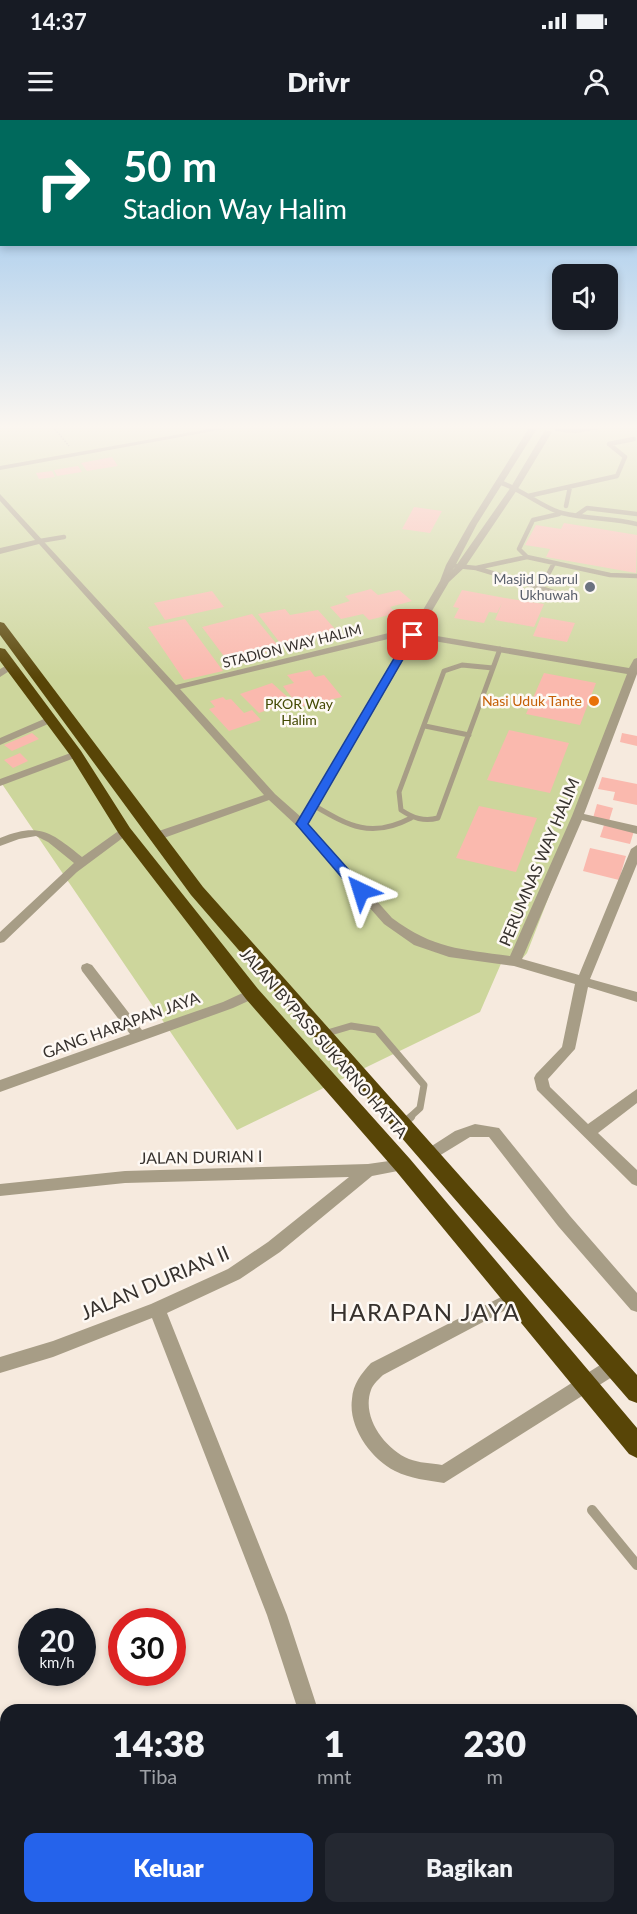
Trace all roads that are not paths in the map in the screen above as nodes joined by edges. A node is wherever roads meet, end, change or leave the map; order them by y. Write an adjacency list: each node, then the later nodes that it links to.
1 (13, 511): 14 (street)
2 (481, 511): 10 (street)
3 (500, 511): 12 (street)
4 (556, 511): 7 (lane)
5 (583, 511): 9 (lane)
6 (609, 511): 8 (lane)
7 (560, 513): 9 (lane); 16 (lane)
8 (637, 514)
9 (577, 515): 11 (lane)
10 (473, 524): 12 (street); 18 (street)
11 (637, 524)
12 (488, 527): 19 (street)
13 (64, 537): 14 (lane)
14 (40, 541): 15 (street); 31 (street)
15 (0, 551)
16 (527, 557): 17 (lane); 20 (lane)
17 (554, 563): 21 (lane); 23 (lane)
18 (450, 565): 19 (lane); 22 (street)
19 (461, 567): 20 (lane); 22 (street)
20 (476, 568): 23 (lane)
21 (637, 576)
22 (446, 581): 26 (street)
23 (541, 588): 24 (lane)
24 (568, 597)
25 (0, 626): 47 (highway, JALAN BYPASS SUKARNO HATTA)
26 (414, 632): 27 (street, STADION WAY HALIM); 31 (street, STADION WAY HALIM); 41 (street)
27 (500, 650): 29 (street, STADION WAY HALIM); 30 (lane)
28 (4, 664): 34 (highway, JALAN BYPASS SUKARNO HATTA)
29 (635, 667): 32 (street, PERUMNAS WAY HALIM)
30 (493, 668): 35 (lane); 36 (lane)
31 (174, 688): 40 (street)
32 (625, 696): 33 (street); 42 (street, PERUMNAS WAY HALIM)
33 (637, 699)
34 (51, 719): 37 (street); 38 (highway, JALAN BYPASS SUKARNO HATTA)
35 (425, 726): 36 (lane); 43 (lane)
36 (469, 735): 43 (lane)
37 (0, 742)
38 (76, 754): 39 (street); 46 (highway, JALAN BYPASS SUKARNO HATTA)
39 (0, 783)
40 (271, 796): 44 (street); 47 (street)
41 (313, 805): 43 (lane); 44 (street)
42 (578, 816): 45 (street); 52 (street, PERUMNAS WAY HALIM)
43 (411, 818)
44 (302, 824): 52 (street, PERUMNAS WAY HALIM)
45 (637, 830)
46 (124, 831): 50 (street); 55 (highway, JALAN BYPASS SUKARNO HATTA)
47 (157, 836): 57 (highway, JALAN BYPASS SUKARNO HATTA)
48 (0, 842): 50 (street)
49 (637, 849): 54 (street)
50 (82, 863): 51 (street)
51 (0, 939)
52 (514, 962): 54 (street)
53 (87, 968): 58 (street)
54 (582, 983): 56 (street); 62 (street)
55 (252, 994): 58 (street, GANG HARAPAN JAYA); 64 (highway, JALAN BYPASS SUKARNO HATTA)
56 (637, 997)
57 (323, 1034): 61 (highway, JALAN BYPASS SUKARNO HATTA); 61 (lane)
58 (140, 1037): 59 (street, GANG HARAPAN JAYA)
59 (0, 1086)
60 (637, 1095): 62 (street)
61 (403, 1124): 63 (highway, JALAN BYPASS SUKARNO HATTA)
62 (589, 1131): 66 (street)
63 (429, 1155): 69 (street); 72 (highway, JALAN BYPASS SUKARNO HATTA)
64 (403, 1164): 65 (street, JALAN DURIAN I); 68 (highway, JALAN BYPASS SUKARNO HATTA)
65 (368, 1170): 67 (street, JALAN DURIAN I); 70 (street, JALAN DURIAN II)
66 (637, 1180)
67 (0, 1190)
68 (514, 1297): 73 (highway, JALAN BYPASS SUKARNO HATTA); 73 (street)
69 (637, 1305)
70 (157, 1309): 71 (street, JALAN DURIAN II); 78 (street)
71 (0, 1365)
72 (614, 1366): 73 (street); 74 (highway, JALAN BYPASS SUKARNO HATTA)
73 (585, 1385): 75 (highway, JALAN BYPASS SUKARNO HATTA)
74 (637, 1392)
75 (637, 1446)
76 (592, 1510): 77 (lane)
77 (637, 1566)
78 (306, 1704)

